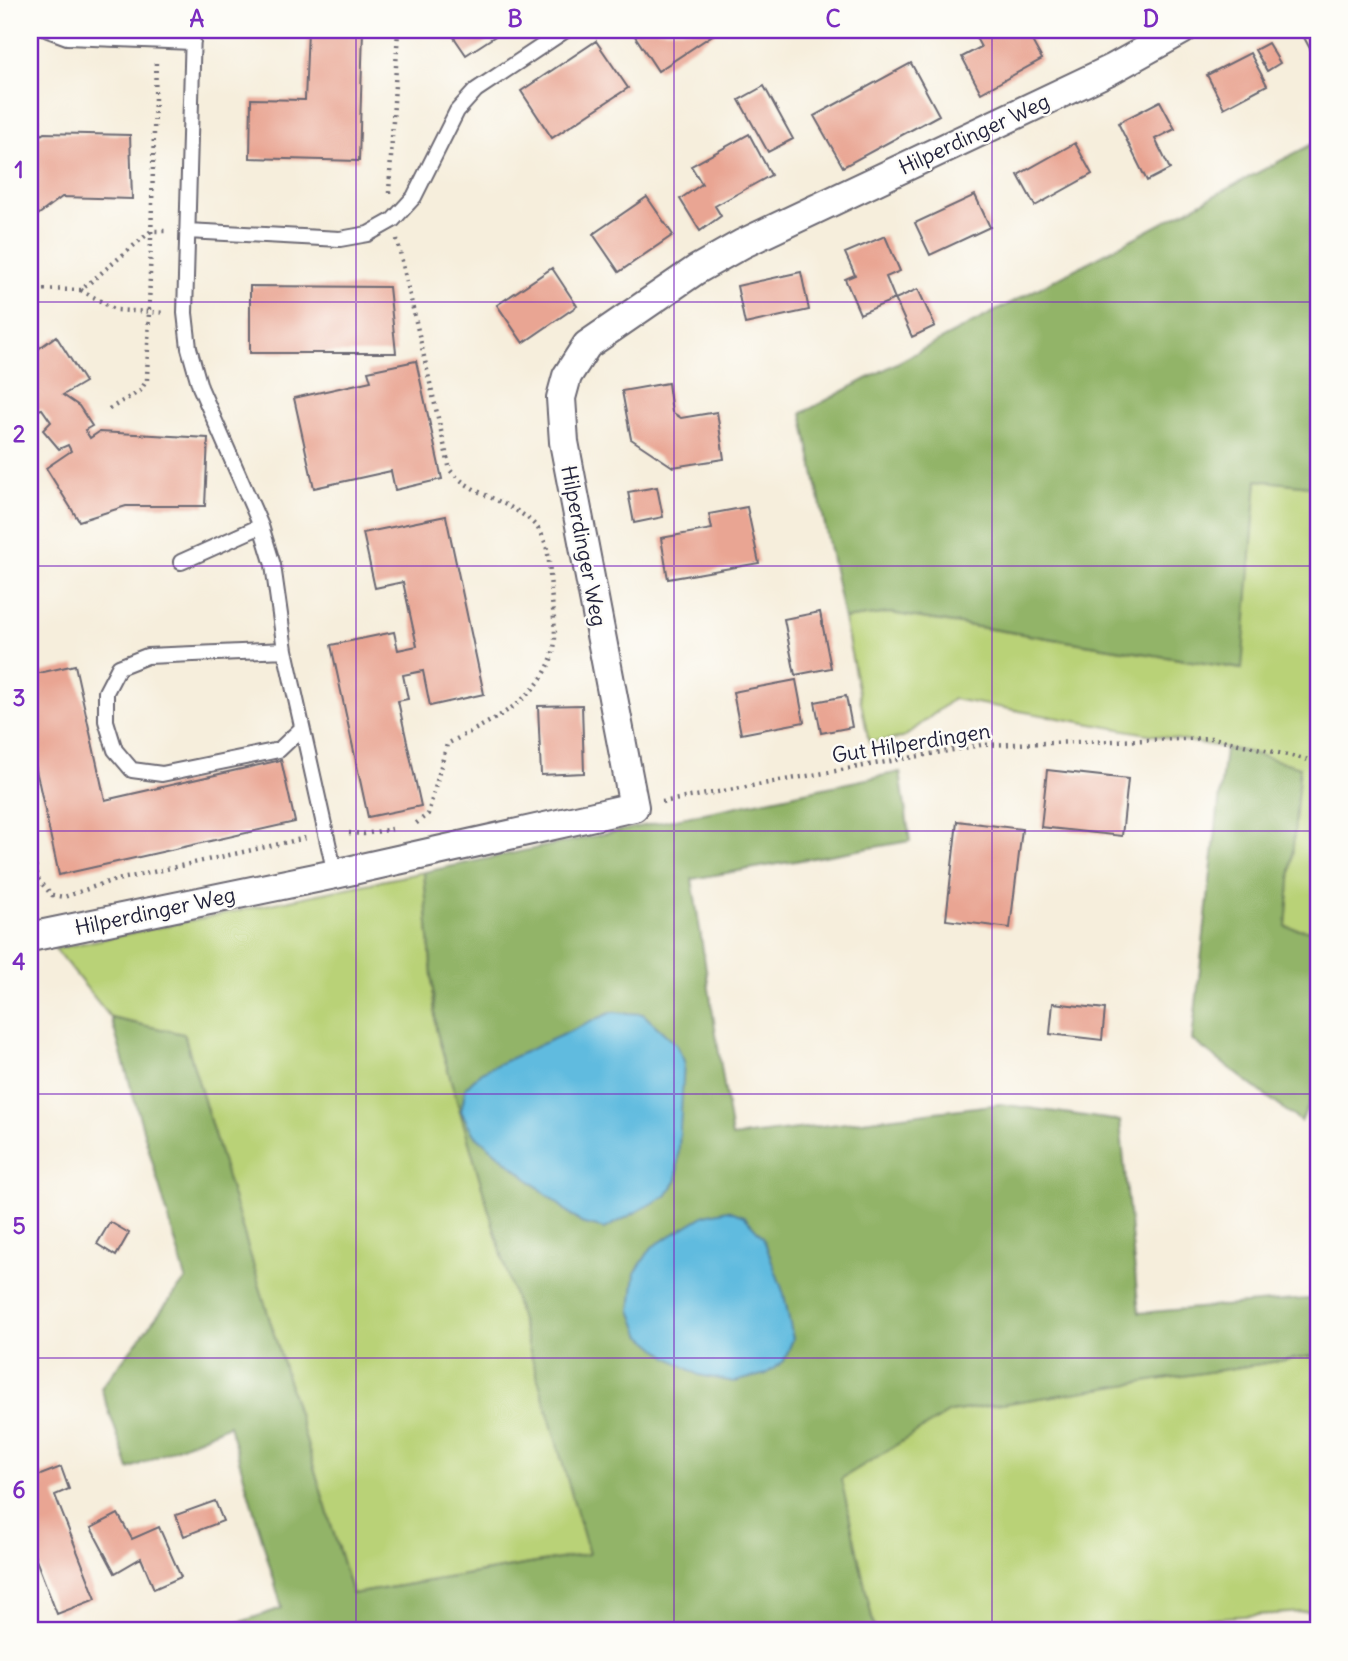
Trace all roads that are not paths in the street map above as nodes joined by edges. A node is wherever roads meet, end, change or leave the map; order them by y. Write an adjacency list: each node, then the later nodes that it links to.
1 (48, 30): 4 (lane)
2 (566, 30): 5 (lane)
3 (1182, 30): 10 (street, Hilperdinger Weg)
4 (193, 36): 5 (lane)
5 (187, 232): 6 (lane)
6 (261, 526): 7 (lane); 8 (lane)
7 (181, 562)
8 (285, 650): 9 (lane); 9 (lane)
9 (302, 728): 10 (lane)
10 (335, 874): 11 (street, Hilperdinger Weg)
11 (30, 937)

